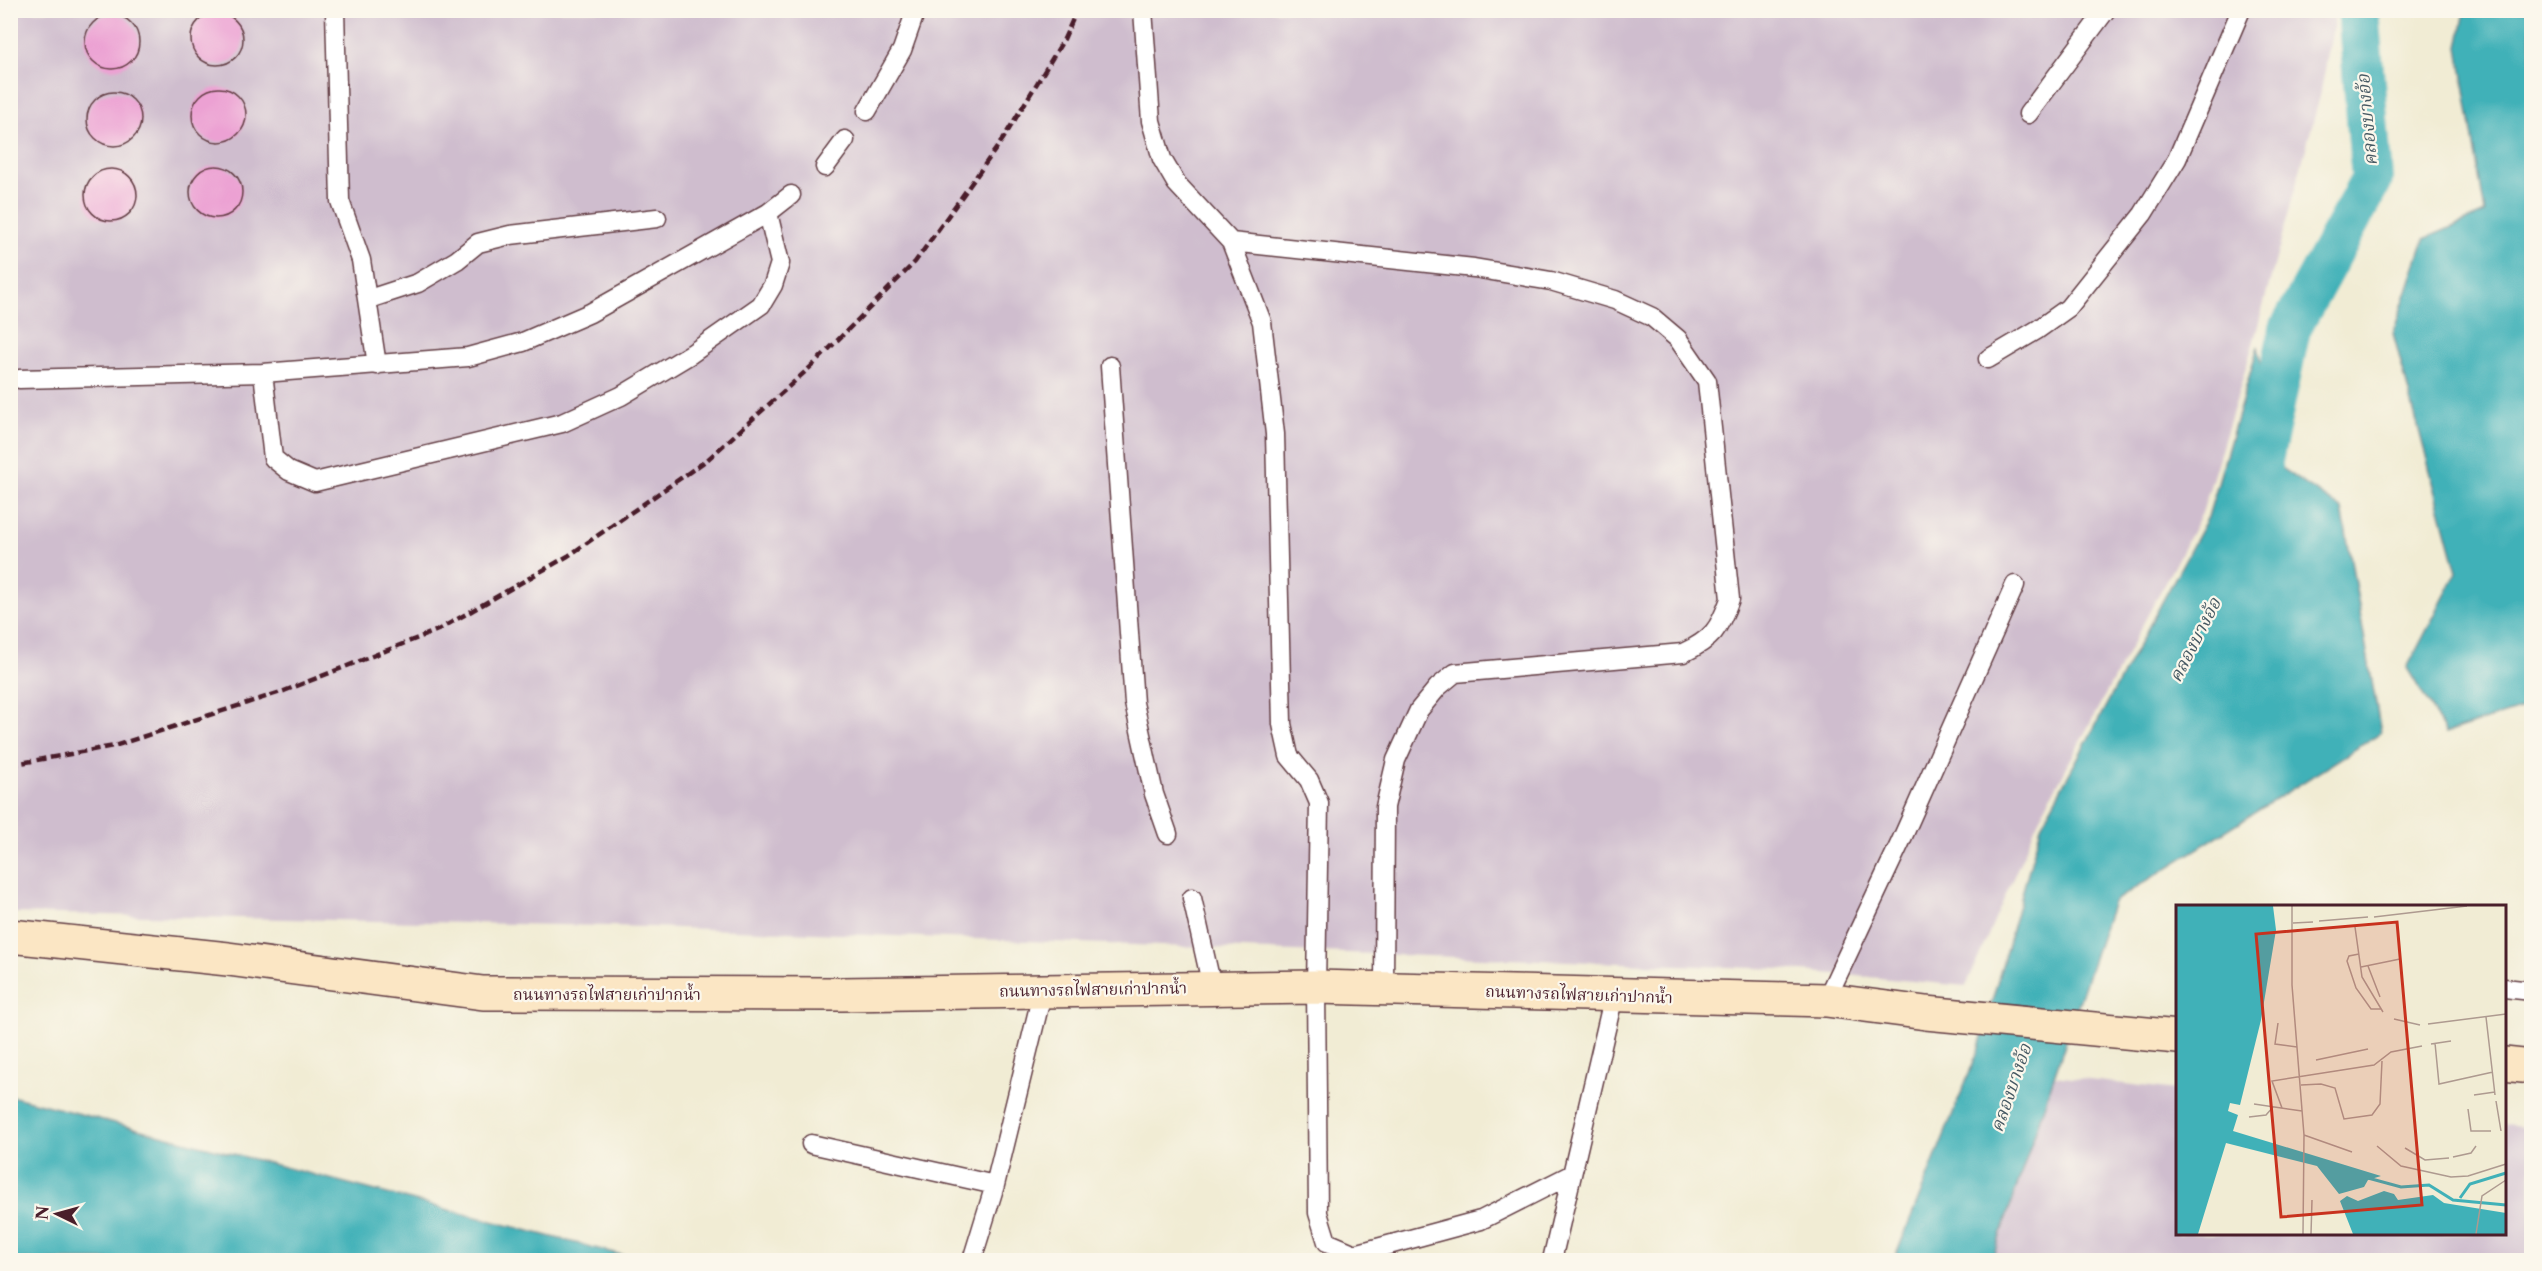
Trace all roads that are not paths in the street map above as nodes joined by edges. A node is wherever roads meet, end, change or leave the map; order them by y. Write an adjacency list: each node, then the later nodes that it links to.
1 (335, 10): 14 (lane)
2 (916, 10): 6 (lane)
3 (1143, 10): 13 (lane)
4 (2106, 10): 7 (lane)
5 (2241, 10): 15 (lane)
6 (867, 111)
7 (2028, 114)
8 (845, 140): 9 (lane)
9 (825, 167)
10 (791, 195): 11 (lane)
11 (768, 213): 16 (lane); 18 (lane)
12 (657, 218): 14 (lane)
13 (1231, 243): 25 (lane); 27 (lane)
14 (369, 299): 16 (lane)
15 (1988, 359)
16 (377, 365): 18 (lane)
17 (1110, 366): 21 (lane)
18 (263, 373): 19 (lane)
19 (19, 379)
20 (2015, 585): 31 (lane)
21 (1168, 834)
22 (1192, 898): 24 (lane)
23 (10, 936): 28 (main road, ถนนทางรถไฟสายเก่าปากน้ำ)
24 (1212, 987): 25 (main road, ถนนทางรถไฟสายเก่าปากน้ำ); 28 (main road, ถนนทางรถไฟสายเก่าปากน้ำ)
25 (1316, 987): 27 (main road, ถนนทางรถไฟสายเก่าปากน้ำ); 36 (lane)
26 (2506, 988): 29 (lane)
27 (1384, 989): 30 (main road, ถนนทางรถไฟสายเก่าปากน้ำ)
28 (1042, 990): 37 (lane)
29 (2532, 991)
30 (1614, 995): 31 (main road, ถนนทางรถไฟสายเก่าปากน้ำ); 36 (lane)
31 (1826, 1000): 32 (main road, ถนนทางรถไฟสายเก่าปากน้ำ)
32 (2176, 1037)
33 (2506, 1064): 34 (main road)
34 (2532, 1067)
35 (811, 1144): 37 (lane)
36 (1572, 1174): 39 (lane)
37 (995, 1185): 38 (lane)
38 (972, 1260)
39 (1554, 1260)

